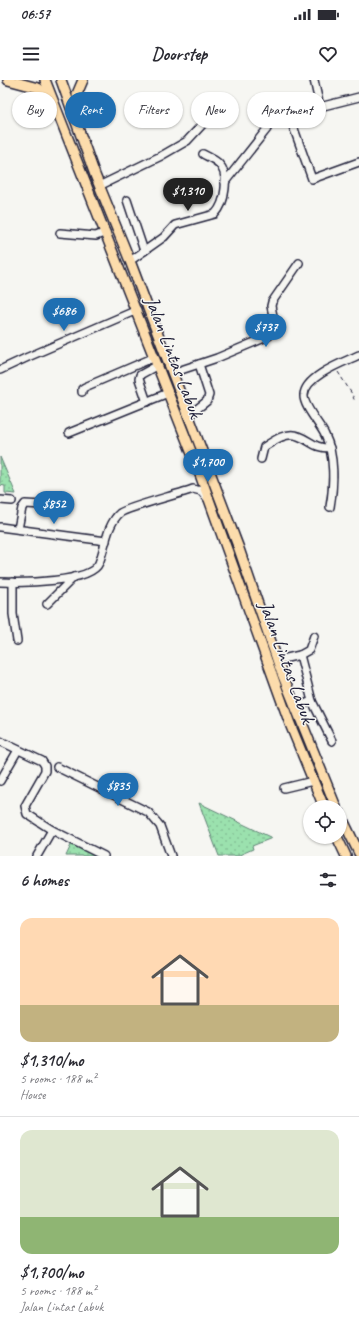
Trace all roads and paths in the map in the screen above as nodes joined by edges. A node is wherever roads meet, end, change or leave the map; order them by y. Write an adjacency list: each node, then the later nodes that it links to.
1 (8, 80): 6 (main road)
2 (45, 80): 7 (main road, Jalan Lintas Labuk)
3 (61, 80): 15 (main road, Jalan Lintas Labuk)
4 (83, 80): 15 (main road)
5 (314, 80): 8 (street)
6 (43, 92)
7 (50, 92)
8 (317, 92)
9 (359, 97): 10 (street)
10 (326, 105)
11 (57, 109): 21 (main road, Jalan Lintas Labuk)
12 (200, 128): 19 (street)
13 (294, 128): 17 (street)
14 (267, 129): 18 (street)
15 (81, 133): 19 (main road, Jalan Lintas Labuk)
16 (203, 154): 18 (street)
17 (359, 162)
18 (225, 182): 23 (street)
19 (99, 186): 24 (main road, Jalan Lintas Labuk)
20 (127, 200): 23 (street)
21 (106, 232): 22 (street); 26 (main road, Jalan Lintas Labuk)
22 (60, 233)
23 (144, 251): 24 (street)
24 (130, 261): 32 (main road, Jalan Lintas Labuk)
25 (299, 263): 29 (street)
26 (137, 310): 28 (main road, Jalan Lintas Labuk); 31 (street)
27 (359, 355): 30 (street)
28 (156, 361): 33 (street); 34 (main road, Jalan Lintas Labuk); 35 (street)
29 (199, 364): 32 (street); 37 (street)
30 (334, 366): 36 (path); 39 (street)
31 (0, 370)
32 (172, 373): 37 (main road, Jalan Lintas Labuk)
33 (82, 392)
34 (168, 394): 35 (street); 41 (main road, Jalan Lintas Labuk)
35 (147, 402): 38 (street)
36 (355, 402)
37 (188, 416): 54 (main road, Jalan Lintas Labuk)
38 (70, 433)
39 (330, 448): 40 (street); 47 (street)
40 (261, 459)
41 (198, 469): 42 (street); 45 (main road, Jalan Lintas Labuk)
42 (193, 490): 45 (street); 50 (street)
43 (0, 500): 44 (street)
44 (12, 501)
45 (210, 501): 62 (main road, Jalan Lintas Labuk)
46 (60, 506): 49 (street)
47 (330, 507)
48 (0, 527): 49 (street)
49 (18, 530): 50 (street)
50 (106, 541): 51 (street)
51 (74, 577): 53 (street); 55 (street)
52 (0, 582): 53 (street)
53 (13, 582): 57 (street)
54 (257, 603): 59 (main road, Jalan Lintas Labuk); 62 (main road)
55 (47, 604)
56 (314, 636): 58 (street)
57 (16, 641)
58 (300, 655): 59 (street); 60 (street)
59 (278, 660): 61 (main road, Jalan Lintas Labuk)
60 (312, 701): 61 (street); 64 (street)
61 (296, 707): 71 (main road, Jalan Lintas Labuk)
62 (290, 724): 68 (main road, Jalan Lintas Labuk)
63 (0, 741): 65 (street)
64 (332, 741)
65 (18, 750): 67 (street); 73 (street)
66 (57, 767): 78 (street)
67 (0, 781)
68 (312, 781): 69 (street); 70 (main road, Jalan Lintas Labuk)
69 (284, 788)
70 (321, 800)
71 (333, 800)
72 (347, 828): 75 (main road)
73 (52, 830): 76 (street); 77 (street)
74 (340, 844): 79 (main road)
75 (359, 853)
76 (37, 856)
77 (104, 856)
78 (171, 856)
79 (346, 856)

